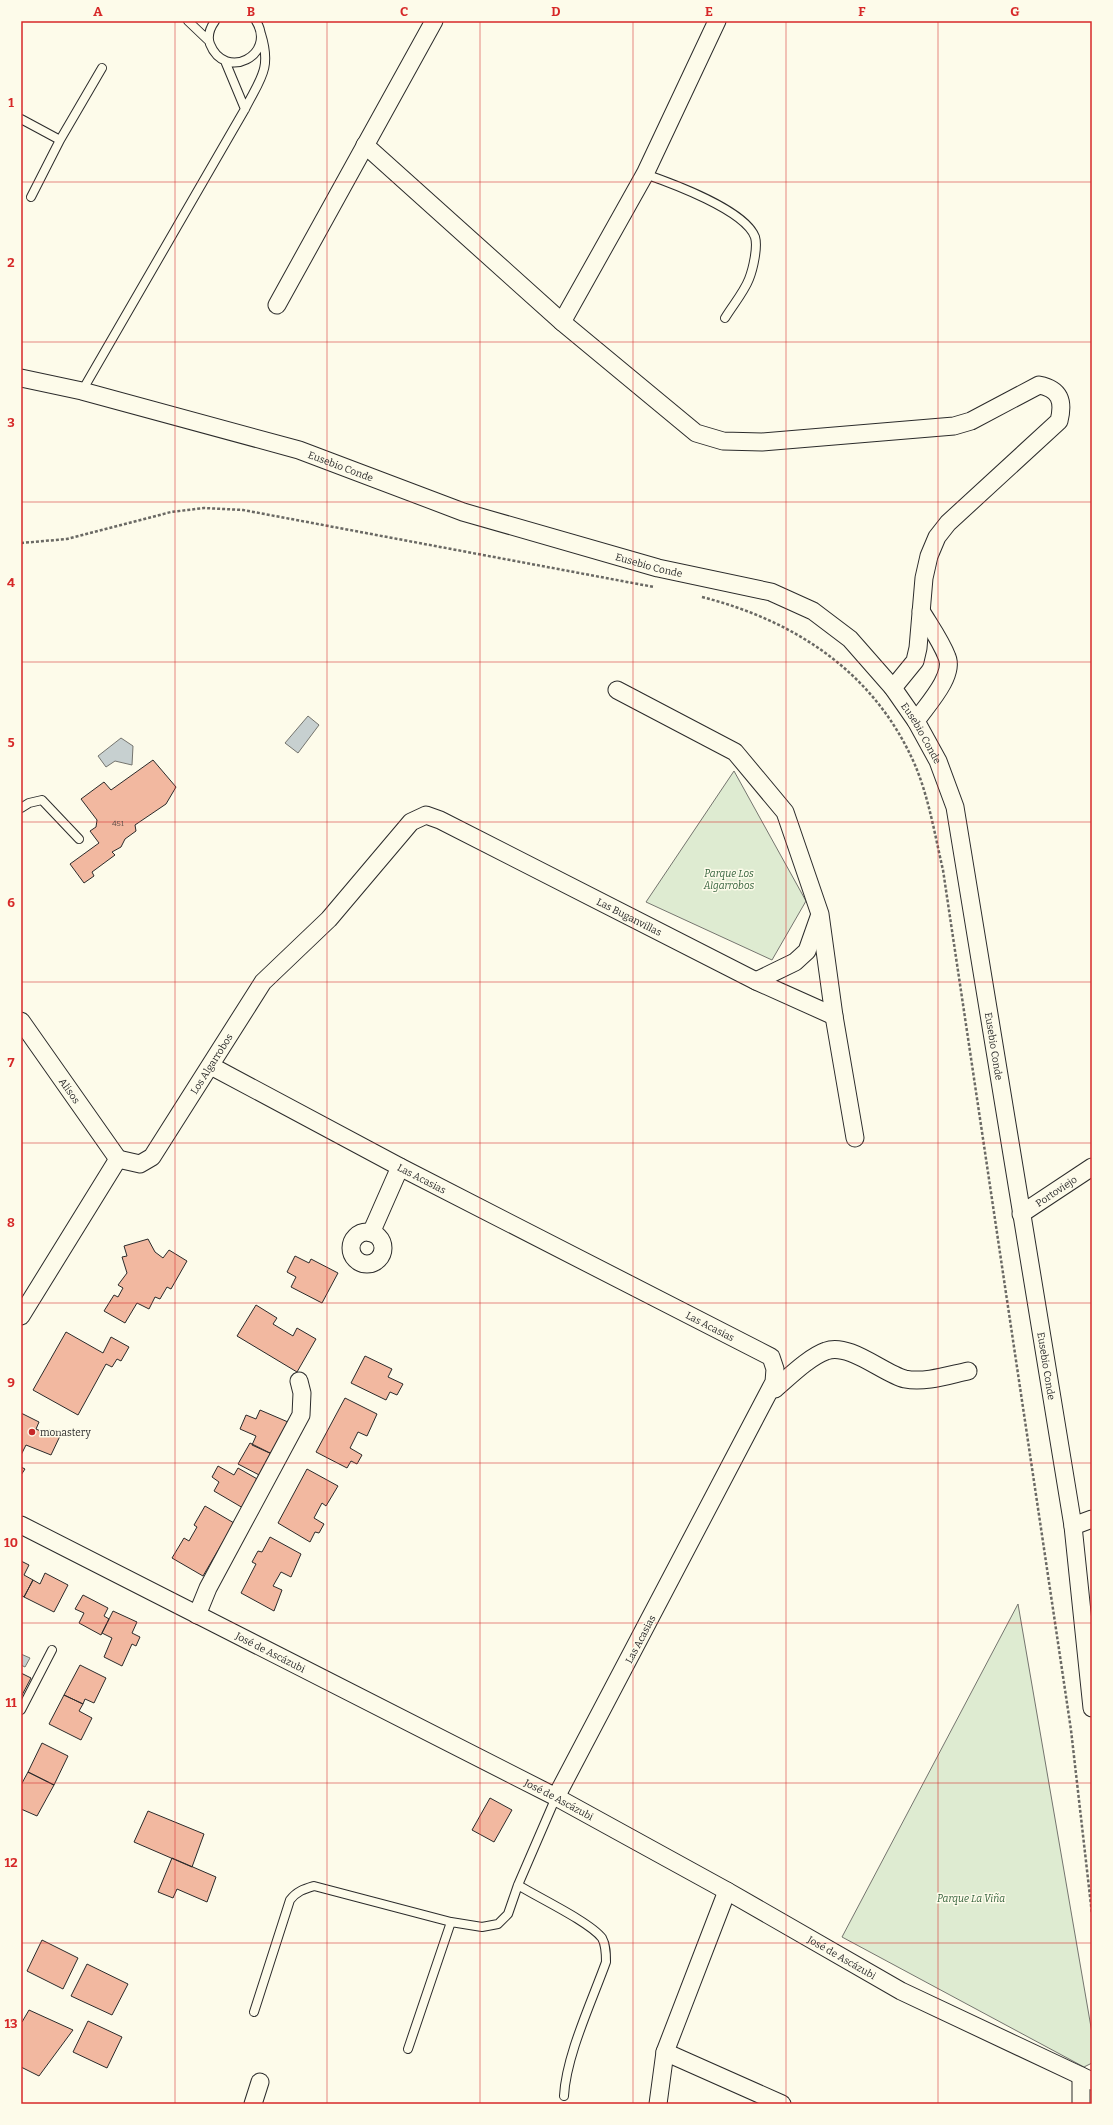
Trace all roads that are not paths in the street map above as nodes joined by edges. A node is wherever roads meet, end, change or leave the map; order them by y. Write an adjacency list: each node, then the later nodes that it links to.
1 (188, 21): 7 (lane)
2 (215, 21): 7 (lane)
3 (256, 21): 6 (lane)
4 (434, 21): 13 (street)
5 (717, 21): 14 (street)
6 (261, 34): 8 (lane); 10 (lane)
7 (209, 41): 8 (lane)
8 (225, 61): 10 (lane)
9 (102, 68): 12 (lane)
10 (245, 109): 20 (lane)
11 (21, 119): 12 (lane)
12 (60, 140): 15 (lane)
13 (365, 145): 16 (street); 18 (street)
14 (646, 174): 17 (lane); 18 (street)
15 (31, 197)
16 (277, 305)
17 (725, 318)
18 (562, 322): 21 (street)
19 (21, 378): 20 (street, Eusebio Conde)
20 (82, 391): 22 (street, Eusebio Conde)
21 (922, 611): 22 (street); 24 (street)
22 (893, 688): 24 (street, Eusebio Conde)
23 (617, 690): 28 (street)
24 (916, 721): 37 (street, Eusebio Conde)
25 (21, 808): 27 (lane)
26 (426, 815): 29 (street, Las Buganvillas); 32 (street, Los Algarrobos)
27 (79, 839)
28 (820, 914): 29 (street); 30 (street)
29 (756, 981): 30 (street, Las Buganvillas)
30 (834, 1016): 33 (street)
31 (21, 1021): 34 (street, Alisos)
32 (211, 1066): 34 (street, Los Algarrobos); 35 (street, Las Acasias)
33 (856, 1138)
34 (118, 1159): 39 (street)
35 (400, 1167): 38 (street); 42 (street, Las Acasias)
36 (1092, 1167): 37 (street, Portoviejo)
37 (1021, 1214): 45 (street, Eusebio Conde)
38 (371, 1233)
39 (21, 1316)
40 (968, 1371): 42 (street)
41 (299, 1381): 46 (street)
42 (771, 1389): 50 (street, Las Acasias)
43 (1092, 1519): 45 (street)
44 (21, 1525): 46 (street, José de Ascázubi)
45 (1072, 1526): 48 (street, Eusebio Conde)
46 (197, 1615): 50 (street, José de Ascázubi)
47 (52, 1650): 49 (lane)
48 (1092, 1708)
49 (21, 1710)
50 (556, 1797): 51 (lane); 52 (street, José de Ascázubi)
51 (518, 1885): 53 (lane); 59 (lane)
52 (727, 1891): 56 (street); 57 (street, José de Ascázubi)
53 (451, 1922): 54 (lane); 55 (lane)
54 (254, 2012)
55 (408, 2049)
56 (665, 2052): 61 (street); 62 (street)
57 (1086, 2078): 63 (street)
58 (260, 2082): 60 (street)
59 (564, 2096)
60 (253, 2104)
61 (658, 2104)
62 (782, 2104)
63 (1081, 2104)

